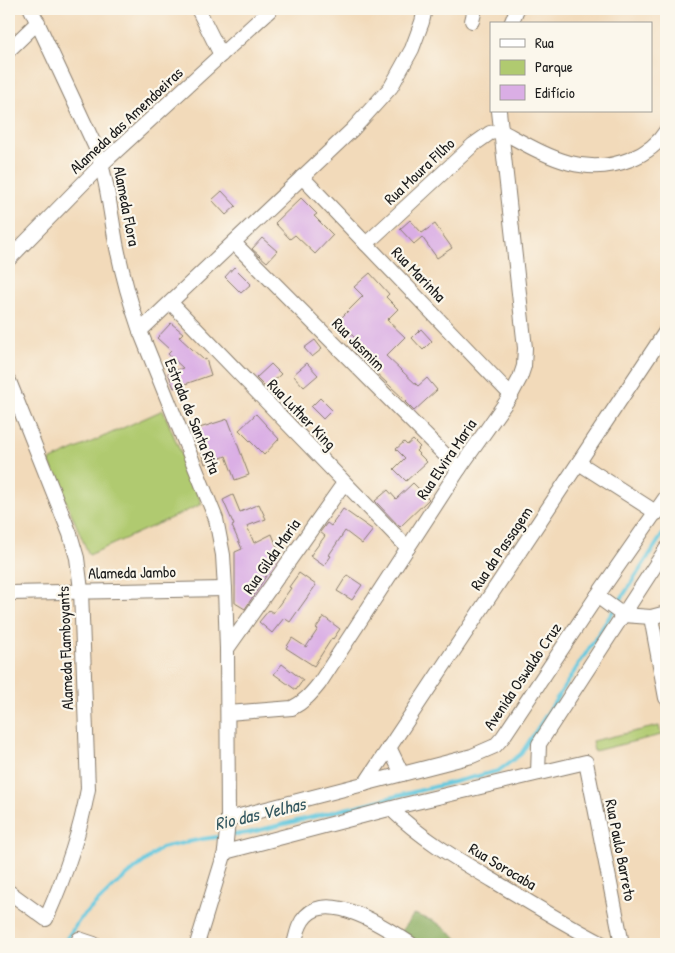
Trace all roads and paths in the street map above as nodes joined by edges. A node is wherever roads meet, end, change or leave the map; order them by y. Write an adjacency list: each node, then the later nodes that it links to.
1 (31, 9): 6 (street, Alameda Flora)
2 (198, 9): 9 (street)
3 (271, 9): 9 (street, Alameda das Amendoeiras)
4 (425, 9): 14 (street)
5 (517, 9): 7 (street)
6 (38, 22): 8 (street); 13 (street, Alameda Flora)
7 (512, 22)
8 (9, 50)
9 (221, 56): 13 (street, Alameda das Amendoeiras)
10 (499, 112): 11 (street, Rua Elvira Maria)
11 (501, 131): 12 (street); 16 (street, Rua Moura FIlho); 22 (street, Rua Elvira Maria)
12 (666, 131)
13 (102, 164): 17 (street, Alameda das Amendoeiras); 19 (street, Alameda Flora)
14 (302, 177): 15 (street); 16 (street, Rua Marinha)
15 (234, 243): 18 (street); 24 (street, Rua Jasmim)
16 (366, 244): 22 (street, Rua Marinha)
17 (9, 259)
18 (171, 303): 19 (street); 25 (street, Rua Luther King)
19 (140, 331): 30 (street, Estrada de Santa Rita)
20 (666, 331): 23 (street, Rua da Passagem)
21 (9, 381): 31 (street, Alameda Flamboyants)
22 (511, 395): 24 (street, Rua Elvira Maria)
23 (579, 463): 27 (street); 40 (street, Rua da Passagem)
24 (459, 469): 28 (street, Rua Elvira Maria)
25 (344, 483): 28 (street, Rua Luther King); 37 (street, Rua Gilda Maria)
26 (666, 498): 27 (street, Avenida Oswaldo Cruz)
27 (656, 513): 33 (street, Avenida Oswaldo Cruz)
28 (408, 548): 39 (street, Rua Elvira Maria)
29 (666, 549): 34 (street)
30 (225, 589): 31 (street, Alameda Jambo); 37 (street, Estrada de Santa Rita)
31 (81, 590): 32 (street, Alameda Jambo); 47 (street, Alameda Flamboyants)
32 (9, 593)
33 (602, 599): 34 (street); 42 (street, Avenida Oswaldo Cruz)
34 (621, 613): 36 (street); 41 (street)
35 (666, 613): 36 (street)
36 (651, 617): 38 (street)
37 (227, 648): 39 (street, Estrada de Santa Rita)
38 (666, 698)
39 (228, 713): 45 (street, Estrada de Santa Rita)
40 (389, 747): 42 (street); 43 (street, Rua da Passagem)
41 (537, 770): 44 (street); 54 (street, Rua Paulo Barreto)
42 (402, 774): 43 (street, Avenida Oswaldo Cruz)
43 (365, 784): 45 (street, Avenida Oswaldo Cruz)
44 (391, 809): 46 (street); 53 (street, Rua Sorocaba)
45 (228, 822): 46 (street, Estrada de Santa Rita)
46 (225, 848): 50 (street, Estrada de Santa Rita)
47 (9, 892)
48 (79, 939): 49 (street)
49 (94, 944)
50 (198, 944)
51 (294, 944): 52 (street)
52 (411, 944)
53 (603, 944)
54 (622, 944)

